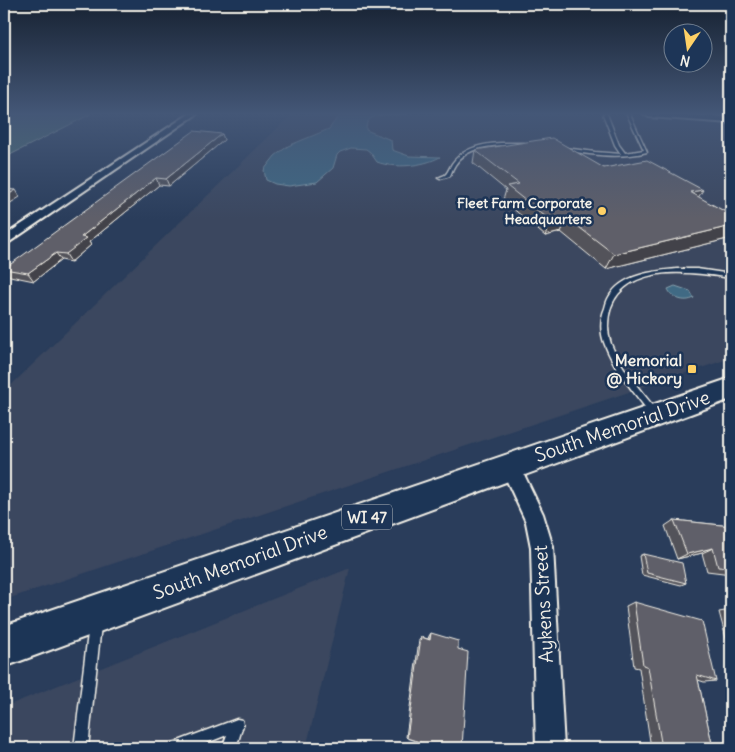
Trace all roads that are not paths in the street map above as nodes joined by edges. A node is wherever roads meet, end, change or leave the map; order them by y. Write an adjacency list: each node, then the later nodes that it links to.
1 (141, 149): 8 (street)
2 (474, 149): 7 (lane)
3 (561, 149): 6 (lane)
4 (620, 149): 6 (lane)
5 (645, 149): 6 (lane)
6 (623, 154)
7 (440, 178)
8 (4, 241)
9 (731, 276): 11 (lane)
10 (731, 388): 11 (main road, South Memorial Drive / WI 47)
11 (655, 414): 12 (main road, South Memorial Drive / WI 47)
12 (510, 466): 13 (main road, South Memorial Drive / WI 47); 18 (street, Aykens Street)
13 (96, 613): 14 (main road, South Memorial Drive / WI 47); 15 (lane)
14 (4, 647)
15 (81, 748)
16 (178, 748): 17 (lane)
17 (229, 748)
18 (550, 748)

